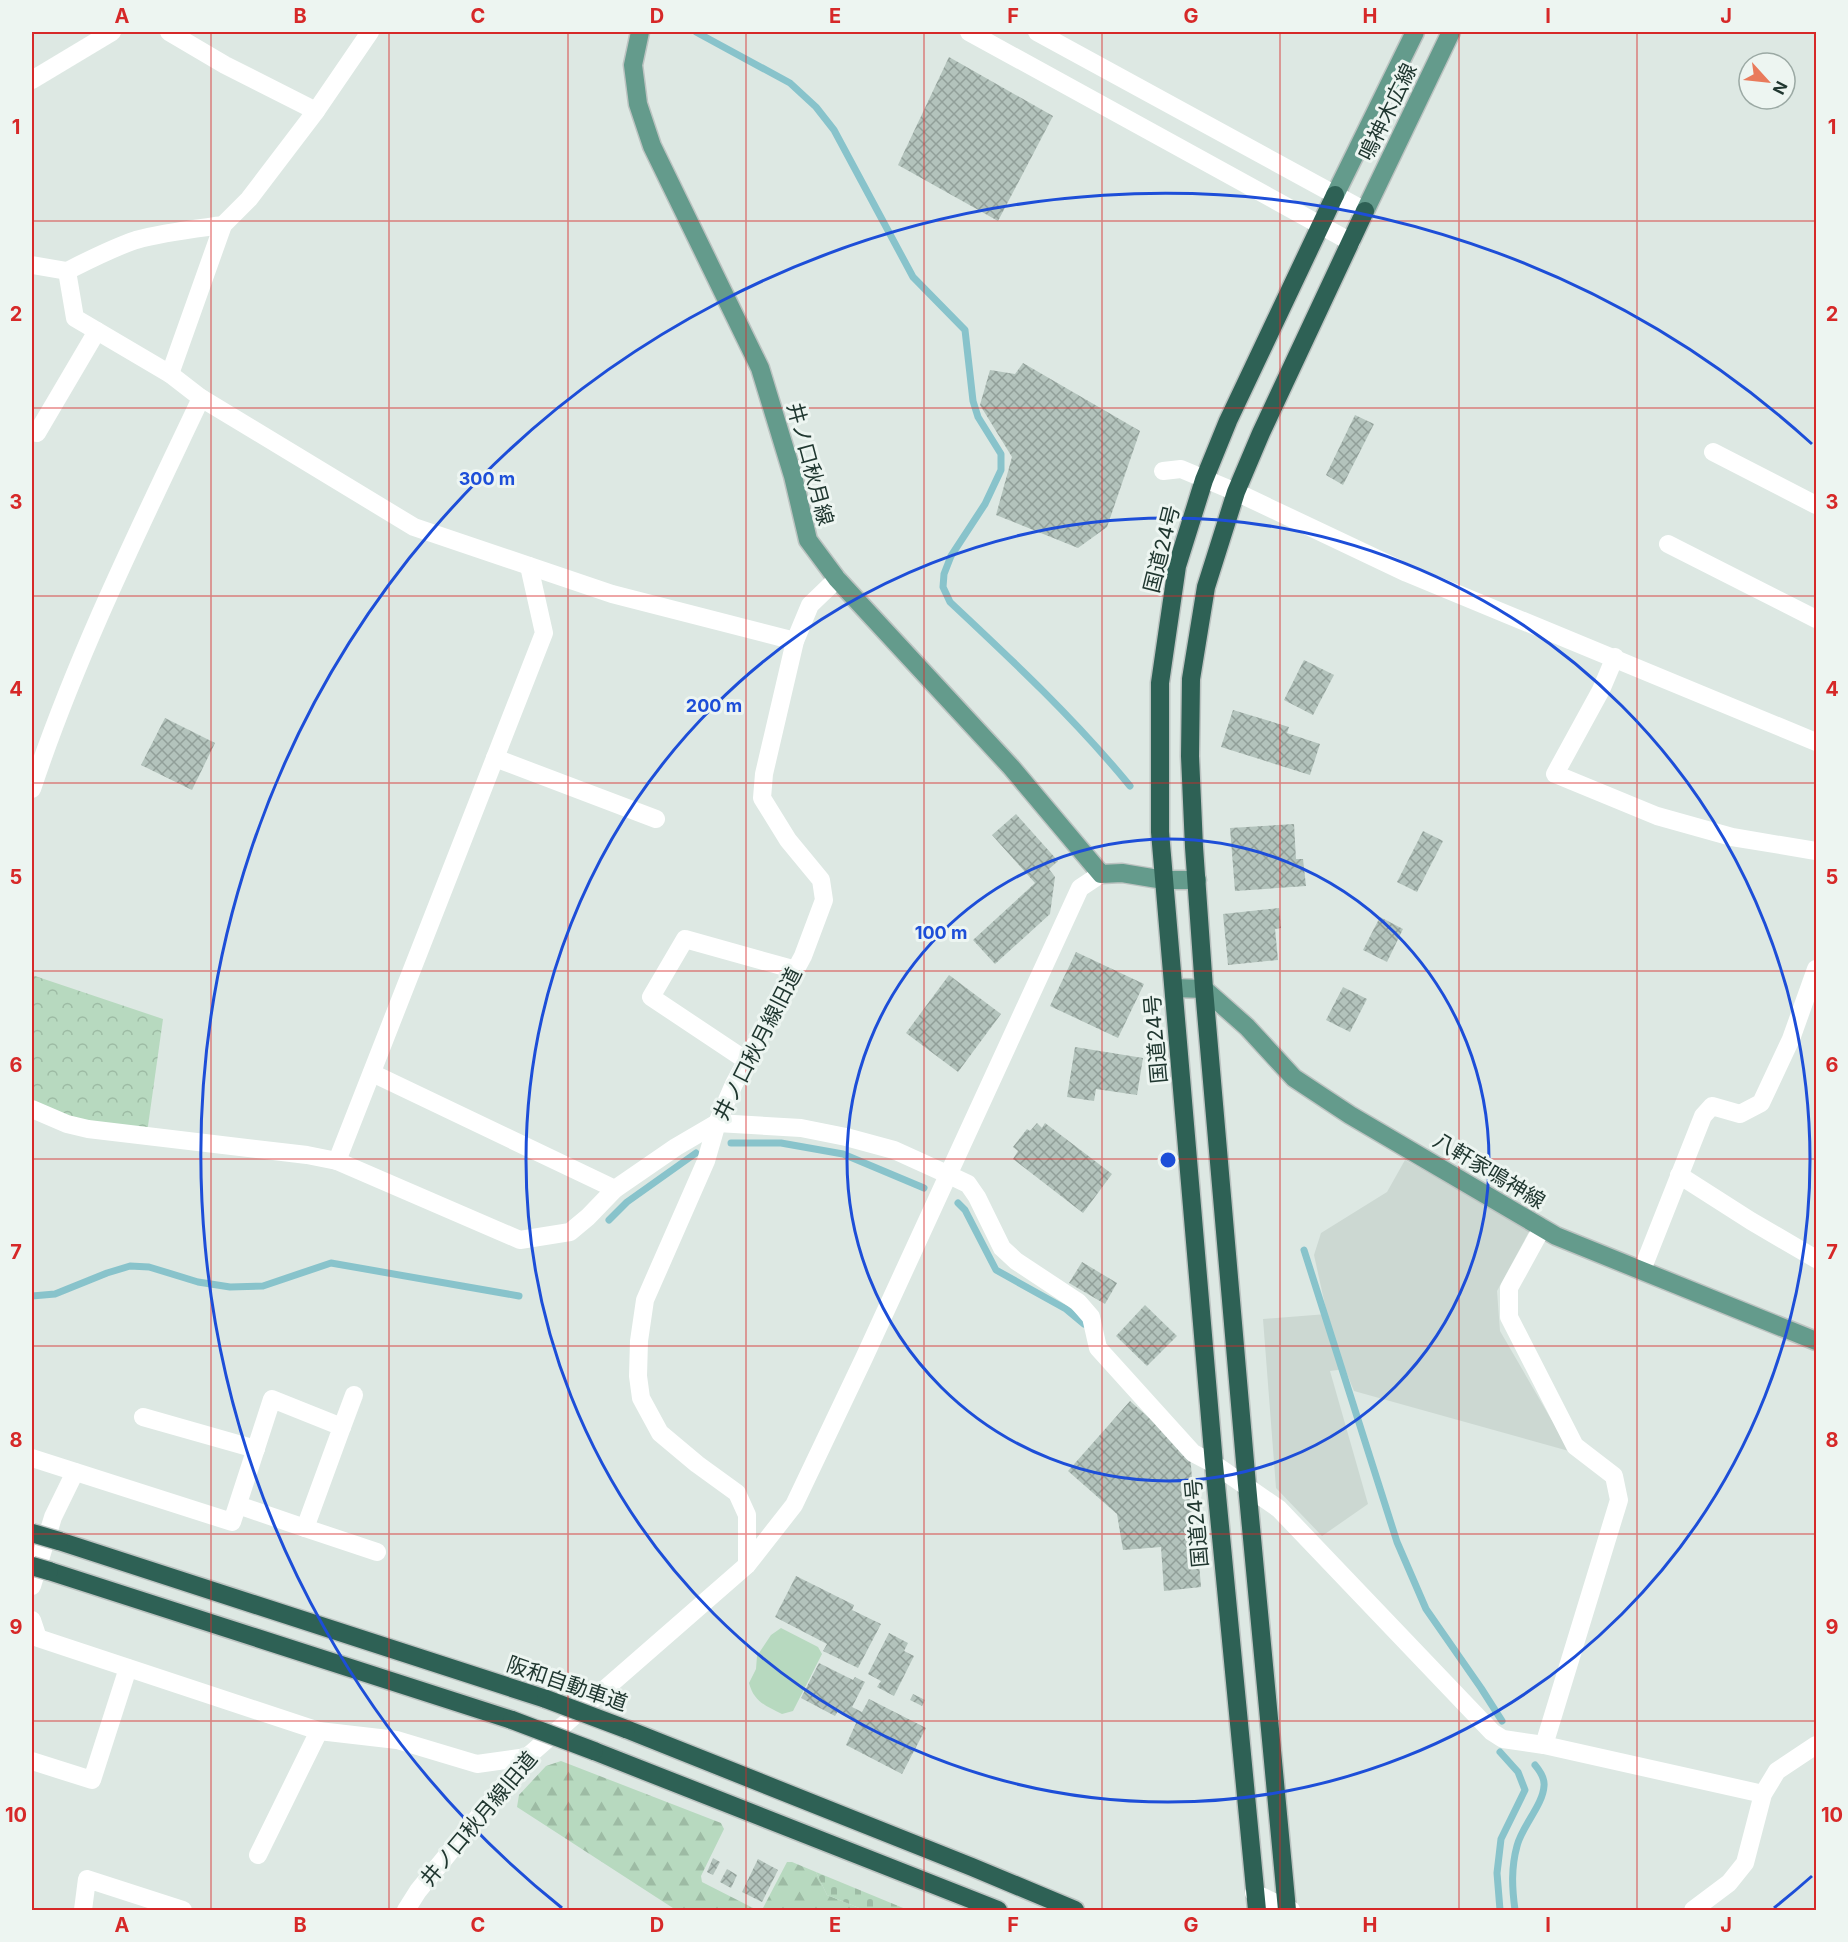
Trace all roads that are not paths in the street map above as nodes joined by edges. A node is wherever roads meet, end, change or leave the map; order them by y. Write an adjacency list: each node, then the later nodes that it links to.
1 (112, 32): 9 (street)
2 (169, 32): 10 (street)
3 (370, 32): 10 (street)
4 (640, 32): 29 (main road, 井ノ口秋月線)
5 (969, 32): 14 (street)
6 (1037, 32): 11 (street)
7 (1415, 32): 11 (main road, 鳴神木広線)
8 (1451, 32): 12 (main road, 鳴神木広線)
9 (32, 80)
10 (316, 111): 13 (street)
11 (1335, 195): 12 (street); 14 (highway, 国道24号)
12 (1365, 211): 15 (highway)
13 (223, 225): 17 (street); 19 (street)
14 (1320, 226): 15 (street); 24 (highway, 国道24号)
15 (1351, 242): 25 (highway)
16 (32, 266): 17 (street)
17 (67, 271): 18 (street)
18 (97, 331): 19 (street); 21 (street)
19 (170, 374): 20 (street)
20 (201, 399): 28 (street); 35 (street)
21 (37, 433)
22 (1713, 452): 26 (street)
23 (1163, 471): 24 (street)
24 (1204, 480): 25 (street); 39 (highway, 国道24号)
25 (1236, 492): 32 (street); 40 (highway)
26 (1816, 505)
27 (1668, 544): 30 (street)
28 (529, 566): 31 (street); 34 (street)
29 (837, 579): 31 (street, 井ノ口秋月線旧道); 38 (main road, 井ノ口秋月線)
30 (1816, 619)
31 (795, 640): 42 (street, 井ノ口秋月線旧道)
32 (1615, 657): 33 (street); 37 (street)
33 (1816, 742)
34 (495, 758): 36 (street); 46 (street)
35 (32, 789)
36 (656, 819)
37 (1816, 851)
38 (1101, 874): 39 (main road); 50 (street, 井ノ口秋月線旧道)
39 (1164, 880): 40 (main road); 43 (highway, 国道24号)
40 (1197, 880): 44 (highway)
41 (1816, 969): 51 (street)
42 (796, 970): 45 (street, 井ノ口秋月線旧道); 45 (street)
43 (1174, 988): 44 (main road); 62 (highway, 国道24号)
44 (1204, 990): 53 (main road, 八軒家鳴神線); 64 (highway)
45 (747, 1061): 48 (street, 井ノ口秋月線旧道)
46 (372, 1073): 49 (street); 52 (street)
47 (32, 1109): 49 (street)
48 (717, 1123): 50 (street); 52 (street); 69 (street, 井ノ口秋月線旧道)
49 (337, 1161): 52 (street)
50 (949, 1175): 62 (street); 69 (street, 井ノ口秋月線旧道)
51 (1679, 1175): 54 (street); 55 (street)
52 (615, 1189)
53 (1542, 1228): 55 (main road, 八軒家鳴神線); 75 (street)
54 (1816, 1259)
55 (1642, 1270): 56 (main road, 八軒家鳴神線)
56 (1816, 1341)
57 (354, 1395): 59 (street)
58 (143, 1417): 60 (street)
59 (342, 1427): 60 (street); 66 (street)
60 (256, 1449): 65 (street)
61 (32, 1458): 63 (street)
62 (1214, 1464): 64 (street); 81 (highway, 国道24号)
63 (75, 1472): 65 (street); 71 (street)
64 (1247, 1485): 75 (street); 82 (highway)
65 (238, 1505): 66 (street)
66 (305, 1528): 68 (street)
67 (32, 1533): 87 (highway, 阪和自動車道, bridge)
68 (376, 1552)
69 (747, 1565): 77 (street, 井ノ口秋月線旧道)
70 (32, 1566): 86 (highway, bridge)
71 (32, 1586)
72 (32, 1620): 73 (street)
73 (128, 1668): 74 (street); 78 (street)
74 (319, 1731): 77 (street); 80 (street)
75 (1544, 1745): 79 (street)
76 (1816, 1745): 79 (street)
77 (527, 1757): 85 (street, 井ノ口秋月線旧道)
78 (32, 1761)
79 (1763, 1794): 88 (street)
80 (258, 1855)
81 (1255, 1902): 82 (street)
82 (1288, 1910)
83 (83, 1911): 84 (street)
84 (183, 1911)
85 (406, 1911)
86 (998, 1911)
87 (1075, 1911)
88 (1693, 1911)

